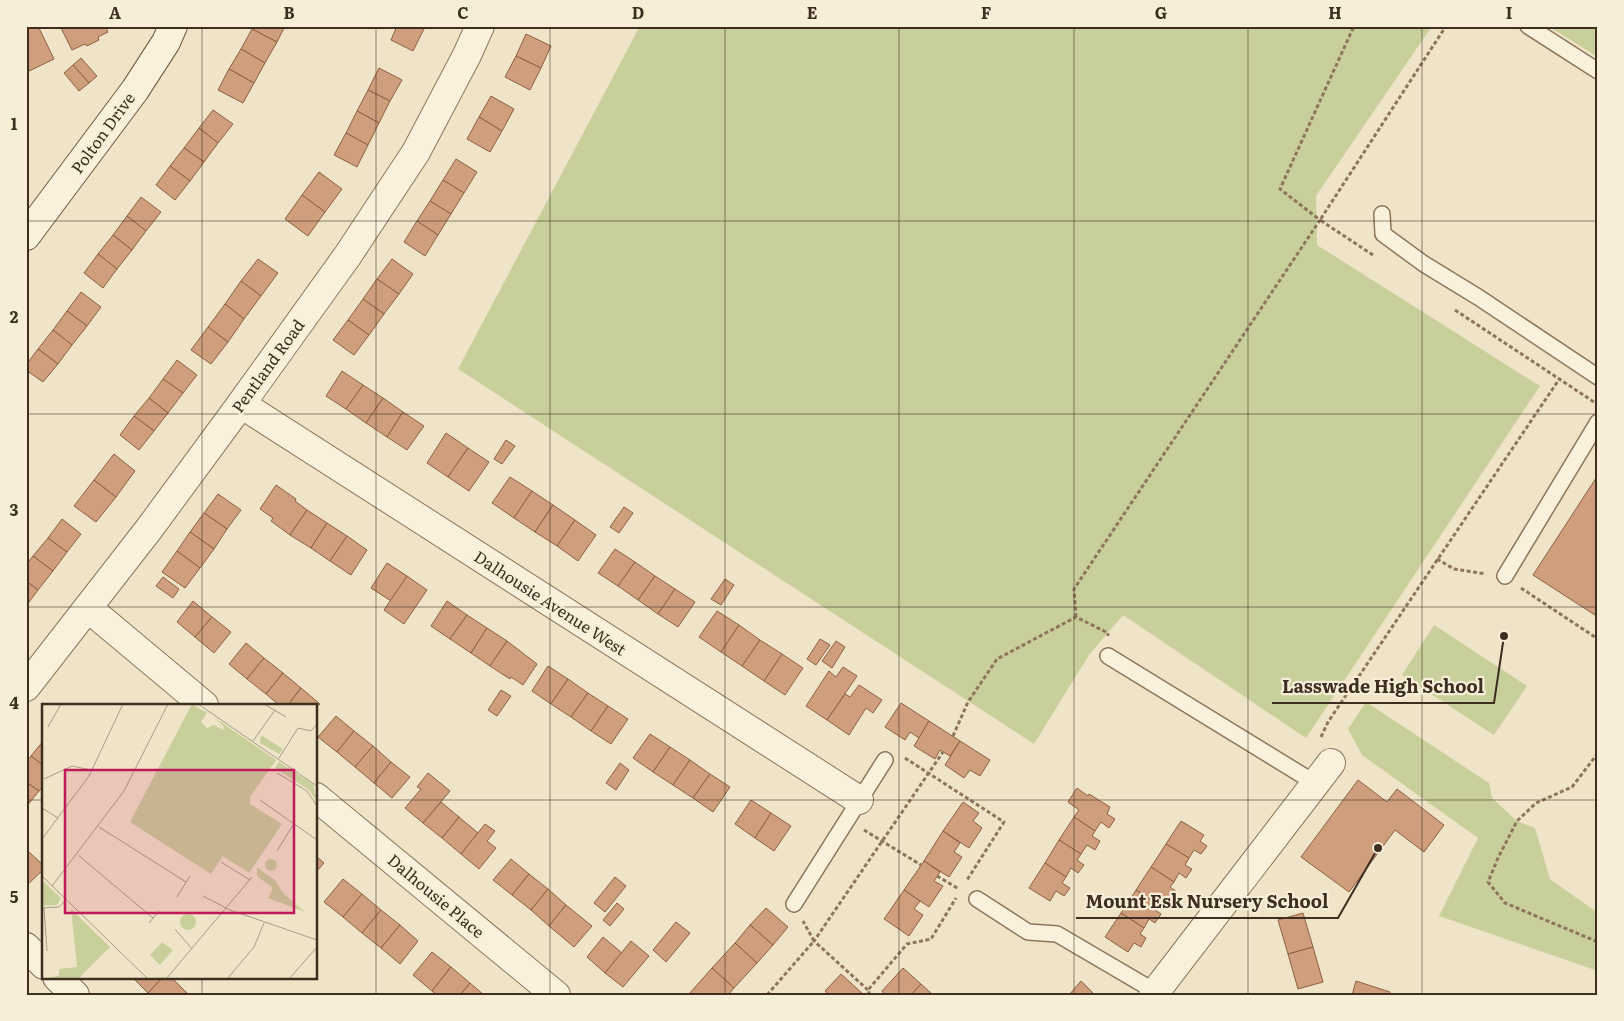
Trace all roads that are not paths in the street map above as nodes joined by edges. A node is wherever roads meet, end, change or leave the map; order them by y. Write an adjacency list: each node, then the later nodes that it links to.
1 (174, 26): 6 (street, Polton Drive)
2 (480, 26): 8 (street, Pentland Road)
3 (1528, 26): 4 (lane)
4 (1598, 71)
5 (1382, 214): 7 (lane)
6 (26, 236)
7 (1598, 377)
8 (241, 404): 11 (street, Pentland Road); 18 (street, Dalhousie Avenue West)
9 (1598, 422): 10 (lane)
10 (1504, 576)
11 (88, 608): 13 (street, Pentland Road); 14 (street)
12 (1108, 656): 16 (lane)
13 (26, 687)
14 (203, 704)
15 (885, 760): 18 (lane)
16 (1322, 762): 24 (street)
17 (318, 799): 26 (street, Dalhousie Place)
18 (853, 810): 20 (lane)
19 (977, 899): 24 (lane)
20 (794, 904)
21 (26, 947): 22 (street)
22 (42, 963)
23 (58, 978): 25 (street)
24 (1157, 994)
25 (75, 995)
26 (556, 995)

